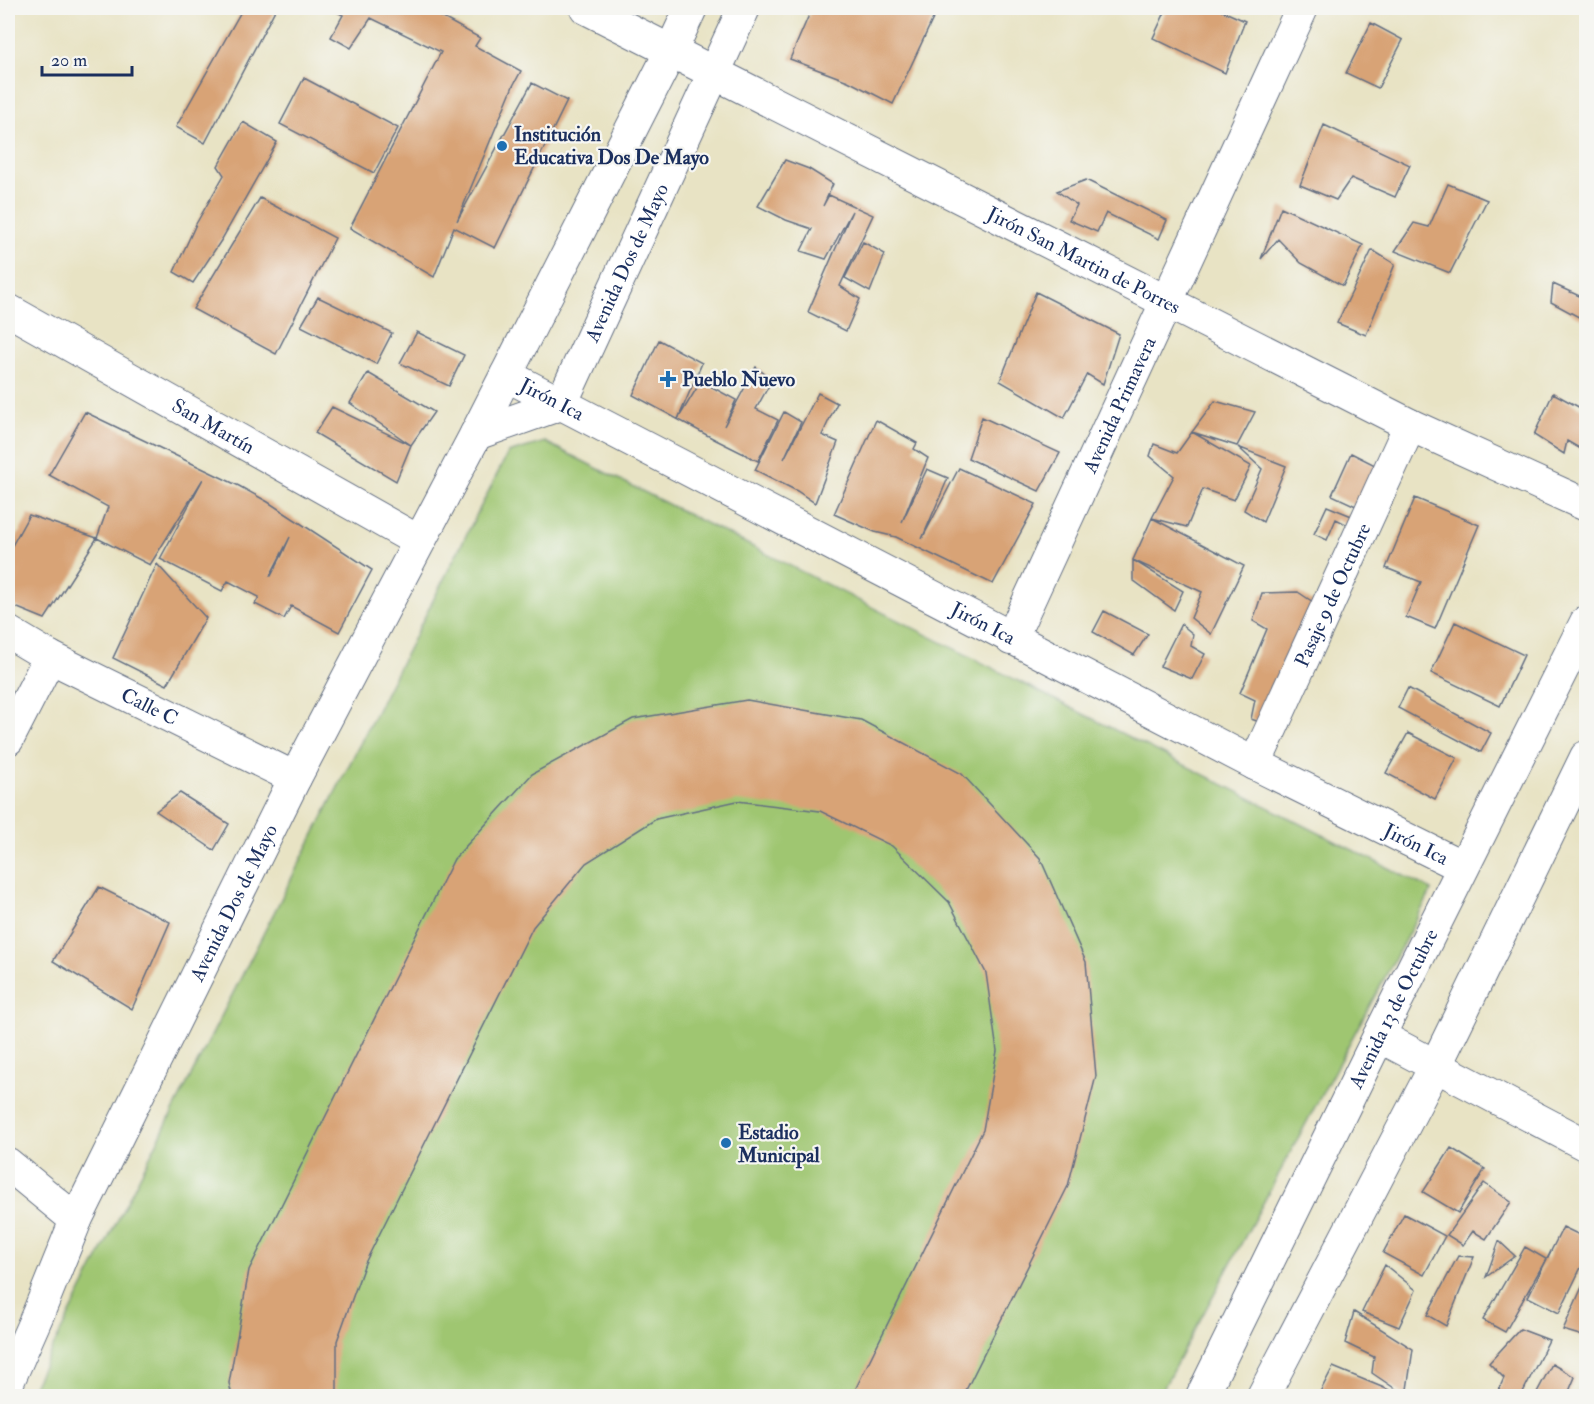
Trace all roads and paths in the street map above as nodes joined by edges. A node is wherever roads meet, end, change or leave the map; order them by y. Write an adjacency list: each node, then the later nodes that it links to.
1 (586, 8): 5 (street, Jirón San Martin de Porres)
2 (691, 8): 5 (street, Avenida Dos de Mayo)
3 (744, 8): 6 (street, Avenida Dos de Mayo)
4 (1302, 8): 7 (street, Avenida Primavera)
5 (671, 51): 6 (street, Jirón San Martin de Porres); 9 (street, Avenida Dos de Mayo)
6 (714, 72): 7 (street, Jirón San Martin de Porres); 10 (street, Avenida Dos de Mayo)
7 (1166, 302): 11 (street, Jirón San Martin de Porres); 17 (street, Avenida Primavera)
8 (8, 310): 14 (street, San Martín)
9 (506, 375): 10 (street, Jirón Ica); 12 (street, Avenida Dos de Mayo)
10 (561, 404): 12 (street); 17 (street, Jirón Ica)
11 (1410, 425): 13 (street, Jirón San Martin de Porres); 21 (street, Pasaje 9 de Octubre)
12 (476, 434): 14 (street, Avenida Dos de Mayo)
13 (1587, 505)
14 (418, 541): 22 (street, Avenida Dos de Mayo)
15 (1587, 622): 23 (street, Avenida 13 de Octubre)
16 (8, 632): 18 (street, Calle C)
17 (1011, 639): 21 (street, Jirón Ica)
18 (50, 657): 19 (street); 22 (street, Calle C)
19 (8, 739)
20 (1587, 757): 25 (street)
21 (1255, 764): 23 (street, Jirón Ica)
22 (295, 778): 28 (street, Avenida Dos de Mayo)
23 (1463, 867): 24 (street, Avenida 13 de Octubre)
24 (1379, 1036): 25 (street); 32 (street, Avenida 13 de Octubre)
25 (1436, 1065): 26 (street); 33 (street)
26 (1587, 1146)
27 (8, 1164): 28 (street)
28 (76, 1220): 29 (street, Avenida Dos de Mayo)
29 (38, 1314): 30 (street); 31 (street, Avenida Dos de Mayo)
30 (8, 1334)
31 (8, 1382)
32 (1202, 1396)
33 (1263, 1396)

